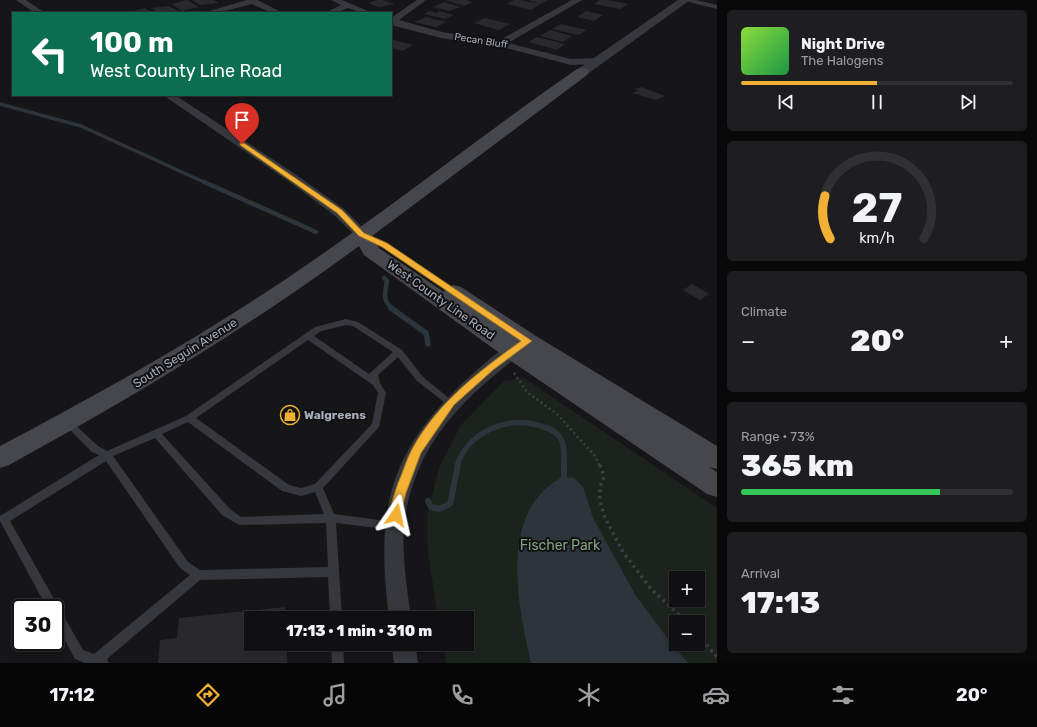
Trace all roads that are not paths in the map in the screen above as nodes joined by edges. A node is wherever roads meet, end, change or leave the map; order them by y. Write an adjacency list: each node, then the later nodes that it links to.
1 (20, 0): 8 (street)
2 (335, 0): 6 (street)
3 (422, 0): 13 (street)
4 (578, 0): 15 (street)
5 (685, 0): 7 (street); 16 (street)
6 (348, 5): 11 (street); 12 (street)
7 (717, 7)
8 (39, 12)
9 (210, 12): 10 (street)
10 (277, 12)
11 (331, 12)
12 (366, 12)
13 (392, 20)
14 (392, 21): 15 (street, Pecan Bluff)
15 (500, 44): 17 (street, Pecan Bluff)
16 (596, 61): 17 (street); 17 (street, Pecan Bluff)
17 (577, 67): 19 (main road, South Seguin Avenue)
18 (170, 96): 19 (street)
19 (362, 234): 22 (main road, West County Line Road); 26 (main road, South Seguin Avenue)
20 (308, 336): 21 (lane); 23 (lane); 25 (lane)
21 (399, 352): 23 (lane); 24 (lane)
22 (518, 355): 24 (street); 30 (main road, West County Line Road); 31 (main road, West County Line Road)
23 (376, 383): 32 (lane)
24 (451, 403): 34 (street)
25 (189, 418): 27 (lane); 32 (lane)
26 (67, 422): 28 (lane); 29 (main road, South Seguin Avenue)
27 (156, 433): 28 (lane); 33 (lane)
28 (107, 455): 36 (lane); 37 (lane)
29 (0, 458)
30 (717, 459)
31 (717, 486)
32 (318, 487): 33 (lane)
33 (330, 518): 34 (lane); 35 (lane)
34 (394, 526): 39 (street)
35 (334, 572): 36 (lane); 38 (lane)
36 (198, 575): 43 (lane)
37 (48, 599)
38 (336, 611)
39 (399, 611)
40 (64, 627): 43 (lane)
41 (337, 651): 44 (lane)
42 (404, 651): 45 (street)
43 (98, 662)
44 (338, 663)
45 (406, 663)

